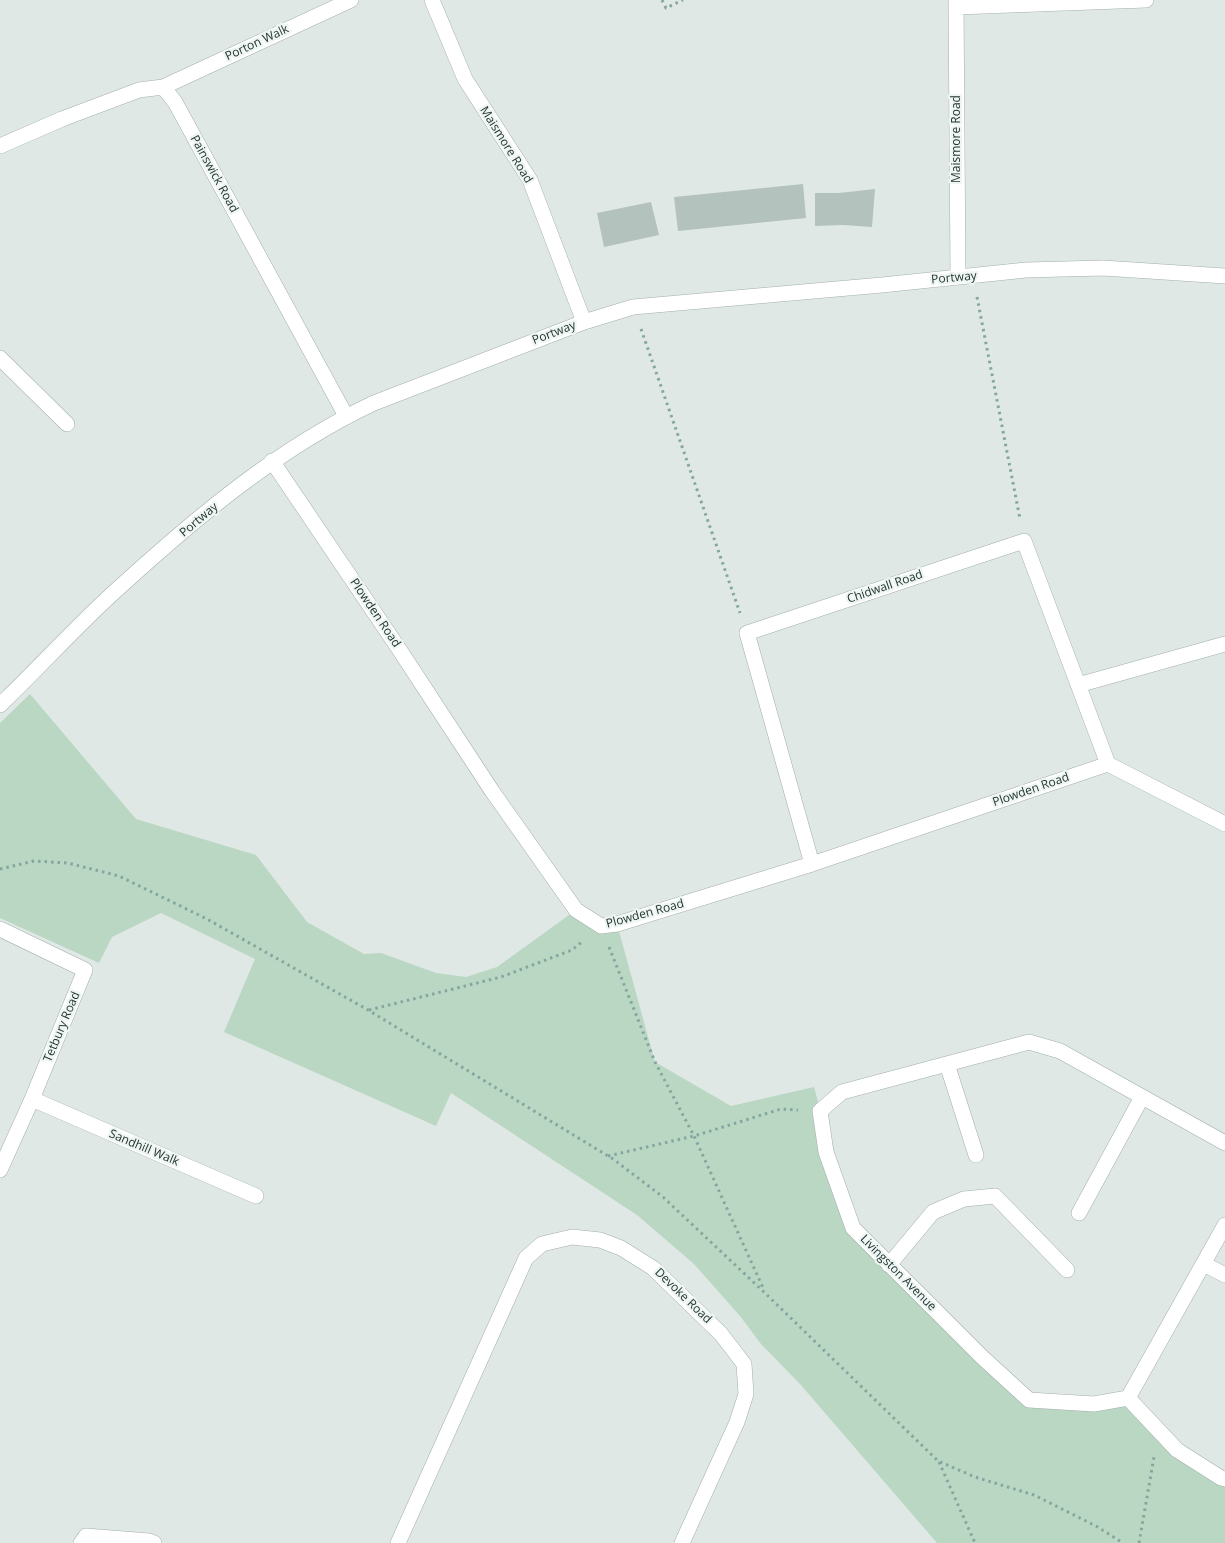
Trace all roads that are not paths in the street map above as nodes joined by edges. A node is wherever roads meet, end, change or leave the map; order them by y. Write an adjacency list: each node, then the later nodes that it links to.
1 (351, 0): 5 (street, Porton Walk)
2 (432, 0): 9 (street, Maismore Road)
3 (1146, 0): 4 (street)
4 (956, 3): 8 (street, Maismore Road)
5 (163, 87): 6 (street); 11 (street, Painswick Road)
6 (0, 146)
7 (1225, 276): 8 (street, Portway)
8 (965, 277): 9 (street, Portway)
9 (584, 322): 11 (street, Portway)
10 (0, 358): 12 (street)
11 (346, 416): 13 (street, Portway)
12 (67, 424)
13 (272, 461): 16 (street, Portway); 19 (street, Plowden Road)
14 (1225, 644): 15 (street)
15 (1078, 685): 17 (street); 19 (street, Chidwall Road)
16 (0, 705)
17 (1108, 764): 18 (street); 19 (street, Plowden Road)
18 (1225, 824)
19 (812, 864)
20 (0, 930): 23 (street, Tetbury Road)
21 (947, 1064): 22 (street); 25 (street); 30 (street, Livingston Avenue)
22 (1142, 1097): 24 (street); 28 (street)
23 (32, 1099): 26 (street, Tetbury Road); 27 (street, Sandhill Walk)
24 (1225, 1143)
25 (976, 1154)
26 (0, 1170)
27 (256, 1196)
28 (1080, 1212)
29 (1225, 1225): 31 (street)
30 (890, 1264): 32 (street); 34 (street, Livingston Avenue)
31 (1204, 1264): 33 (street); 34 (street)
32 (1067, 1270)
33 (1225, 1275)
34 (1128, 1398): 35 (street)
35 (1225, 1479)
36 (80, 1543): 37 (street)
37 (154, 1543)
38 (398, 1543): 39 (street, Devoke Road)
39 (682, 1543)

